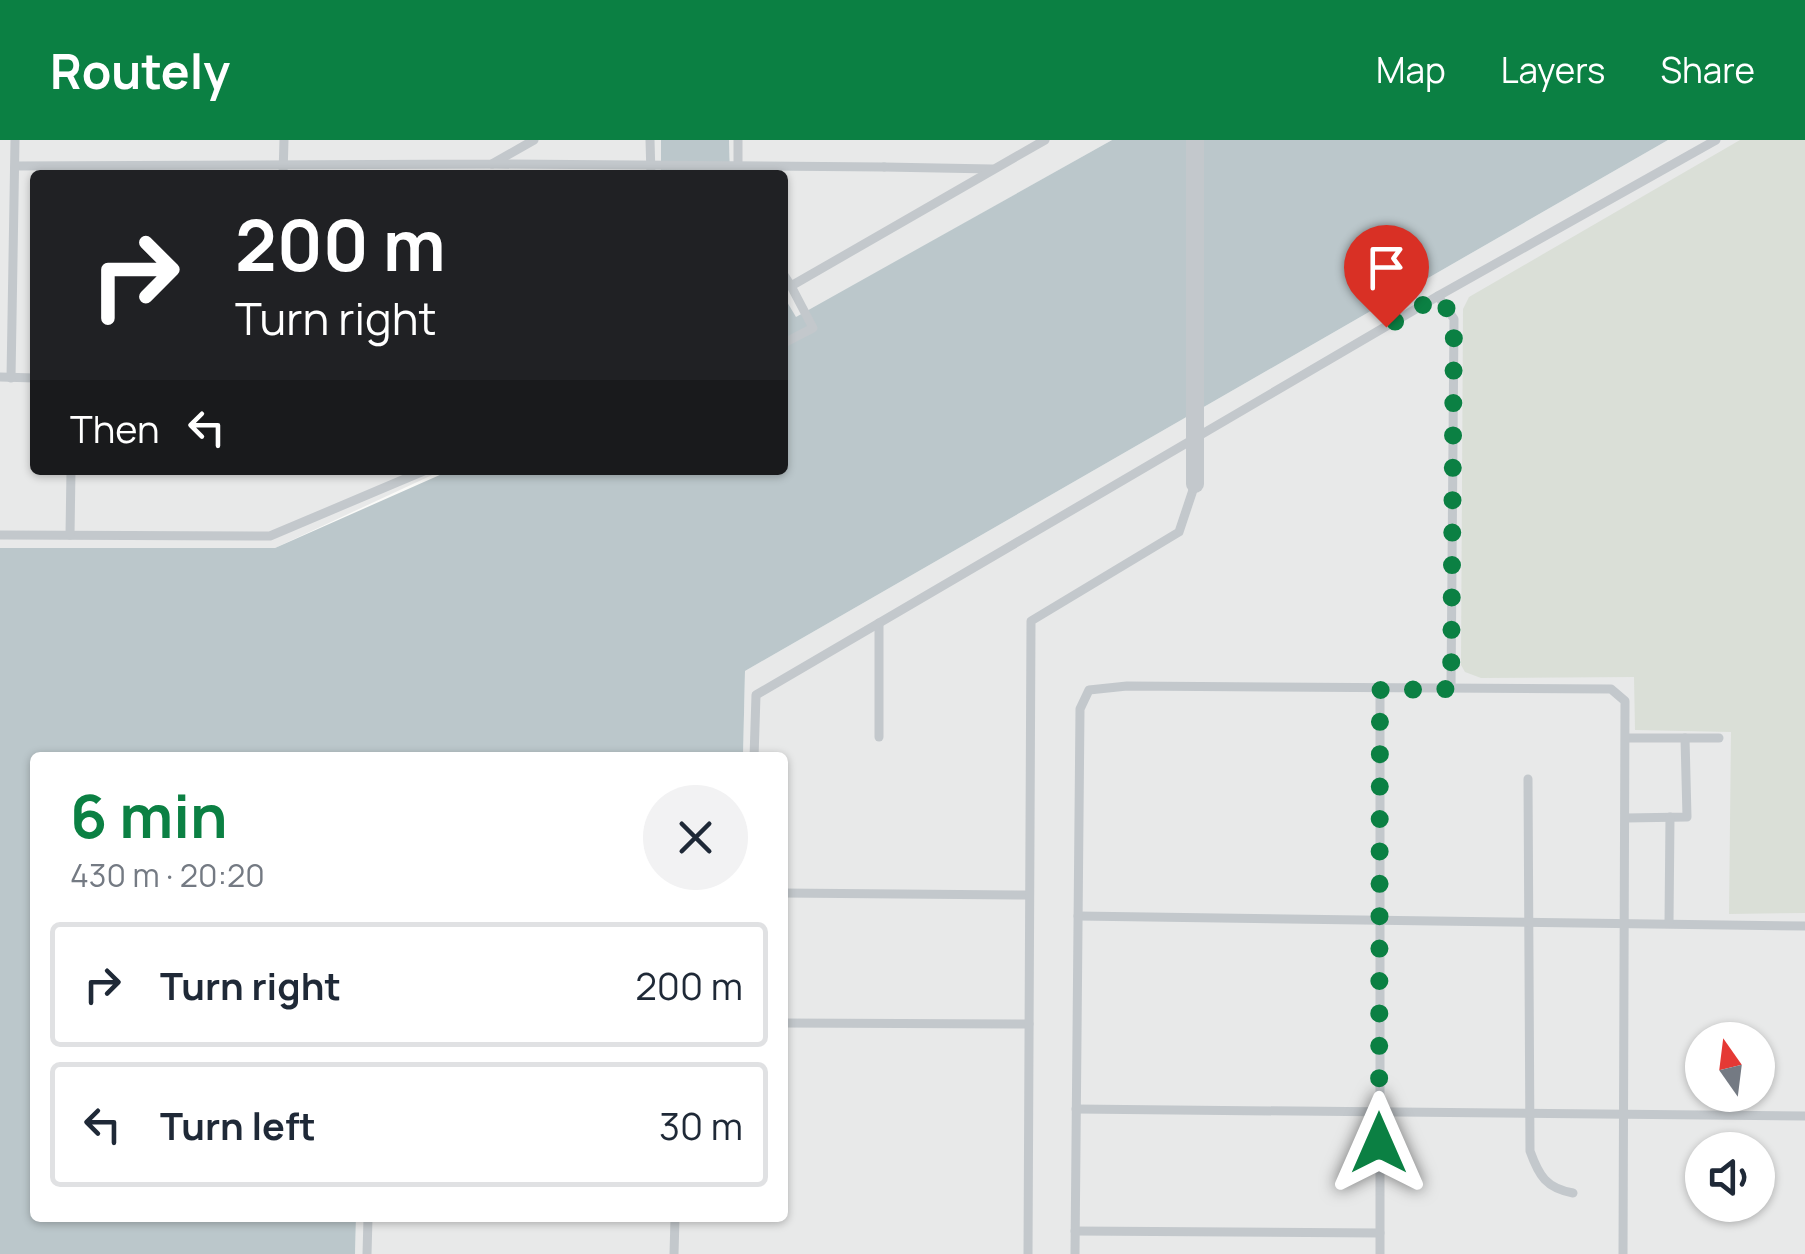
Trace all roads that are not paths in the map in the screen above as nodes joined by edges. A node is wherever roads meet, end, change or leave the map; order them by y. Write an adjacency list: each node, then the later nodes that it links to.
1 (16, 140): 9 (lane)
2 (284, 140): 11 (lane)
3 (534, 140): 10 (lane)
4 (650, 140): 12 (lane)
5 (738, 140): 13 (lane)
6 (1046, 140): 14 (lane)
7 (1195, 140): 22 (street, bridge)
8 (1716, 140): 17 (lane)
9 (15, 166): 11 (lane); 19 (lane)
10 (492, 169): 11 (lane); 14 (lane, bridge)
11 (283, 170)
12 (651, 170)
13 (738, 170)
14 (995, 170): 16 (lane)
15 (788, 282): 16 (lane)
16 (790, 286): 18 (lane)
17 (1438, 296): 25 (lane); 26 (lane)
18 (788, 341)
19 (6, 378)
20 (71, 475): 24 (lane)
21 (414, 475): 24 (lane)
22 (1195, 484): 37 (lane)
23 (0, 535): 24 (lane)
24 (70, 536)
25 (879, 623): 28 (lane); 32 (lane)
26 (1451, 689): 27 (lane); 29 (lane)
27 (1380, 690): 38 (lane); 39 (lane)
28 (880, 737)
29 (1626, 738): 30 (lane); 34 (lane)
30 (1686, 738): 31 (lane); 35 (lane)
31 (1720, 738)
32 (754, 752)
33 (1528, 779): 40 (lane)
34 (1626, 818): 35 (lane); 41 (lane)
35 (1670, 818): 42 (lane)
36 (788, 893): 37 (lane)
37 (1030, 895): 45 (lane)
38 (1078, 916): 39 (lane); 46 (lane)
39 (1380, 920): 40 (lane); 48 (lane)
40 (1529, 922): 41 (lane); 47 (lane)
41 (1624, 923): 42 (lane); 49 (lane)
42 (1669, 924): 43 (lane)
43 (1805, 926)
44 (788, 1023): 45 (lane)
45 (1029, 1024): 58 (lane)
46 (1076, 1109): 48 (lane); 54 (lane)
47 (1530, 1112): 48 (lane); 49 (lane); 51 (lane)
48 (1379, 1113): 55 (lane)
49 (1623, 1116): 50 (lane); 61 (lane)
50 (1805, 1116)
51 (1574, 1193)
52 (368, 1222): 56 (lane)
53 (675, 1222): 57 (lane)
54 (1075, 1231): 55 (lane); 59 (lane)
55 (1380, 1233): 60 (lane)
56 (367, 1254)
57 (674, 1254)
58 (1028, 1254)
59 (1075, 1254)
60 (1380, 1254)
61 (1623, 1254)

